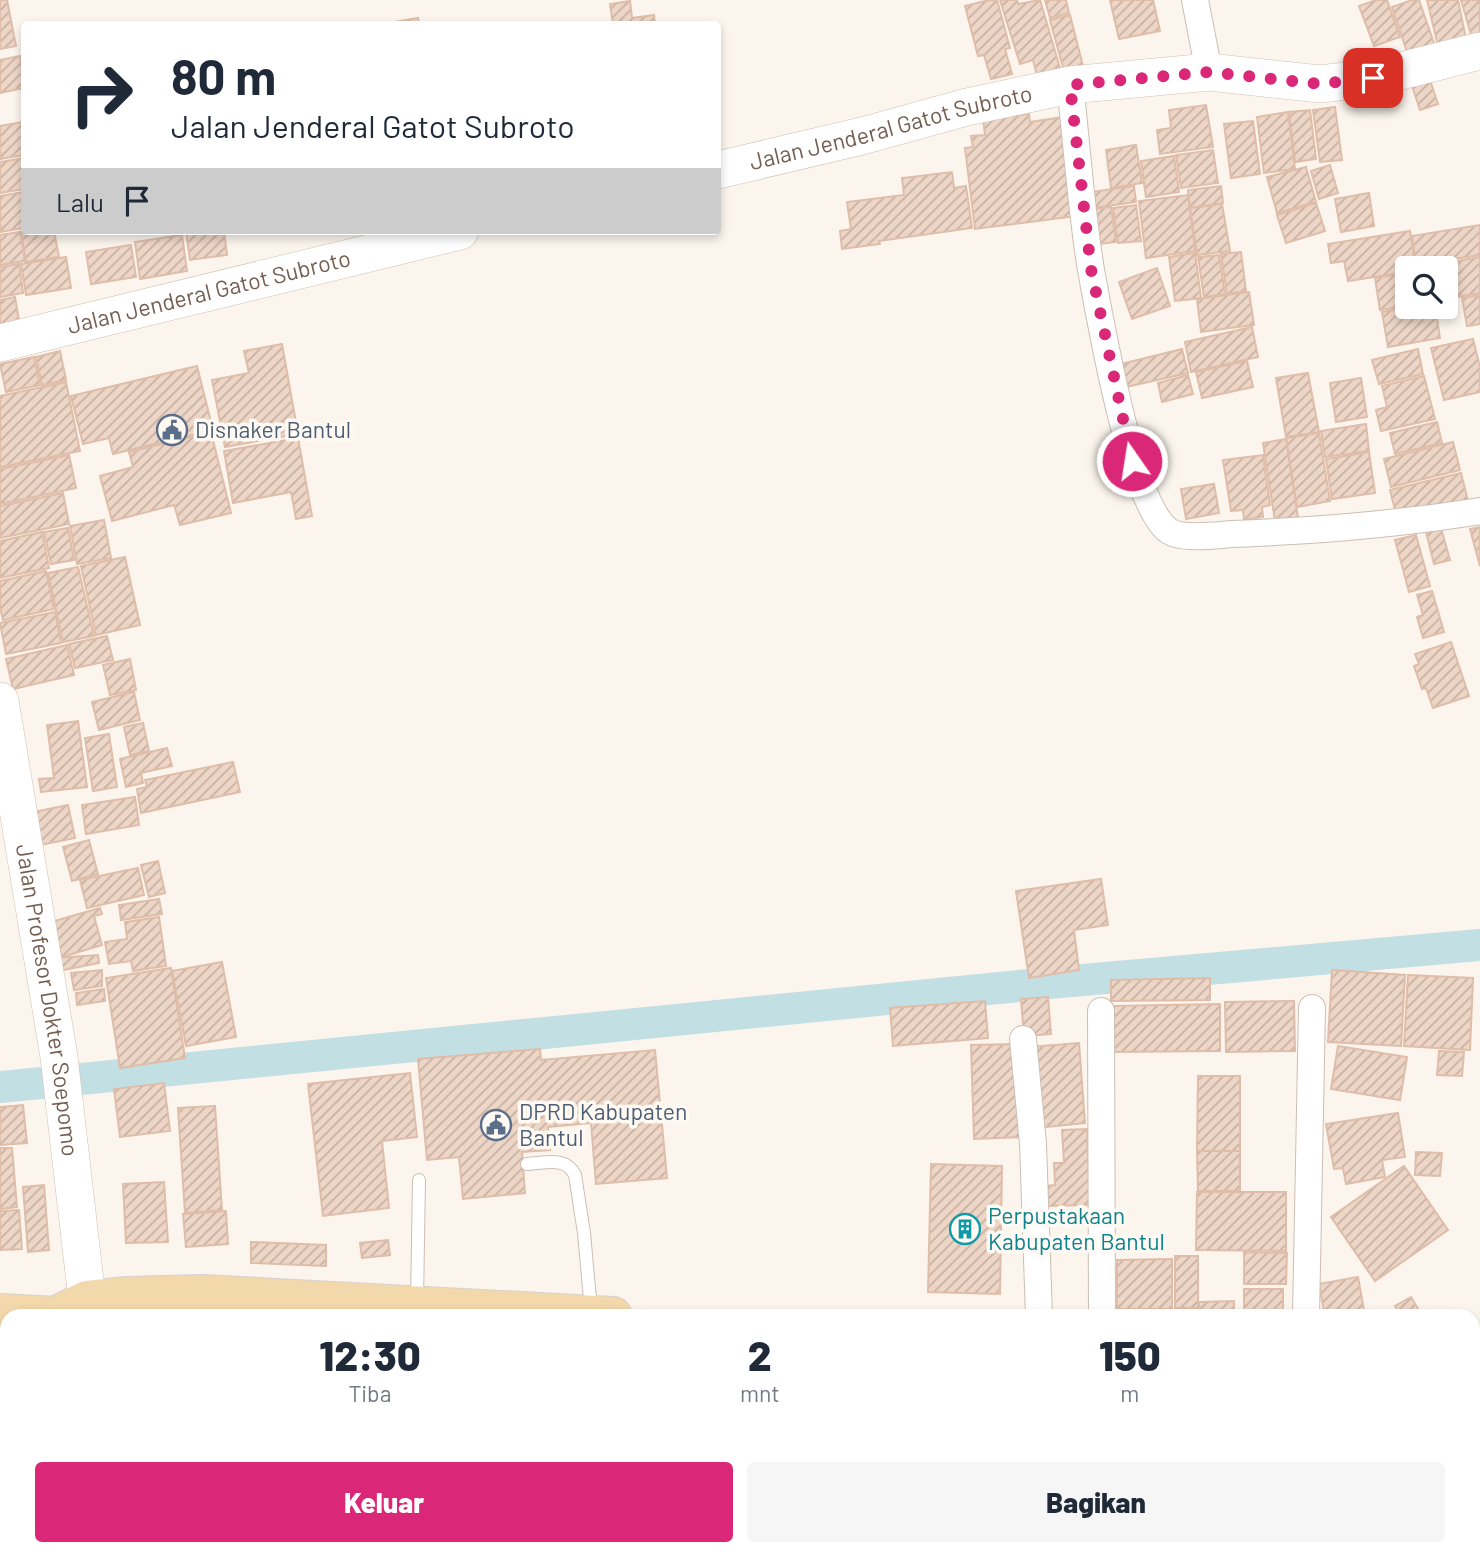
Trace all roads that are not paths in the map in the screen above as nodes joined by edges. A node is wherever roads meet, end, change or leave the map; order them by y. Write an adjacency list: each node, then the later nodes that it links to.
1 (1195, 0): 3 (street)
2 (1480, 51): 3 (main road, Jalan Jenderal Gatot Subroto)
3 (1209, 72): 4 (main road, Jalan Jenderal Gatot Subroto)
4 (1070, 85): 5 (main road, Jalan Jenderal Gatot Subroto); 8 (street)
5 (721, 169)
6 (444, 235): 7 (main road, Jalan Jenderal Gatot Subroto)
7 (0, 343)
8 (1480, 511)
9 (0, 701): 15 (main road, Jalan Profesor Dokter Soepomo)
10 (1312, 1009): 22 (street)
11 (1101, 1011): 21 (street)
12 (1023, 1039): 20 (street)
13 (527, 1164): 19 (lane)
14 (419, 1180): 18 (lane)
15 (73, 1309)
16 (94, 1309): 17 (main road)
17 (392, 1309)
18 (417, 1309)
19 (600, 1309)
20 (1039, 1309)
21 (1102, 1309)
22 (1306, 1309)

